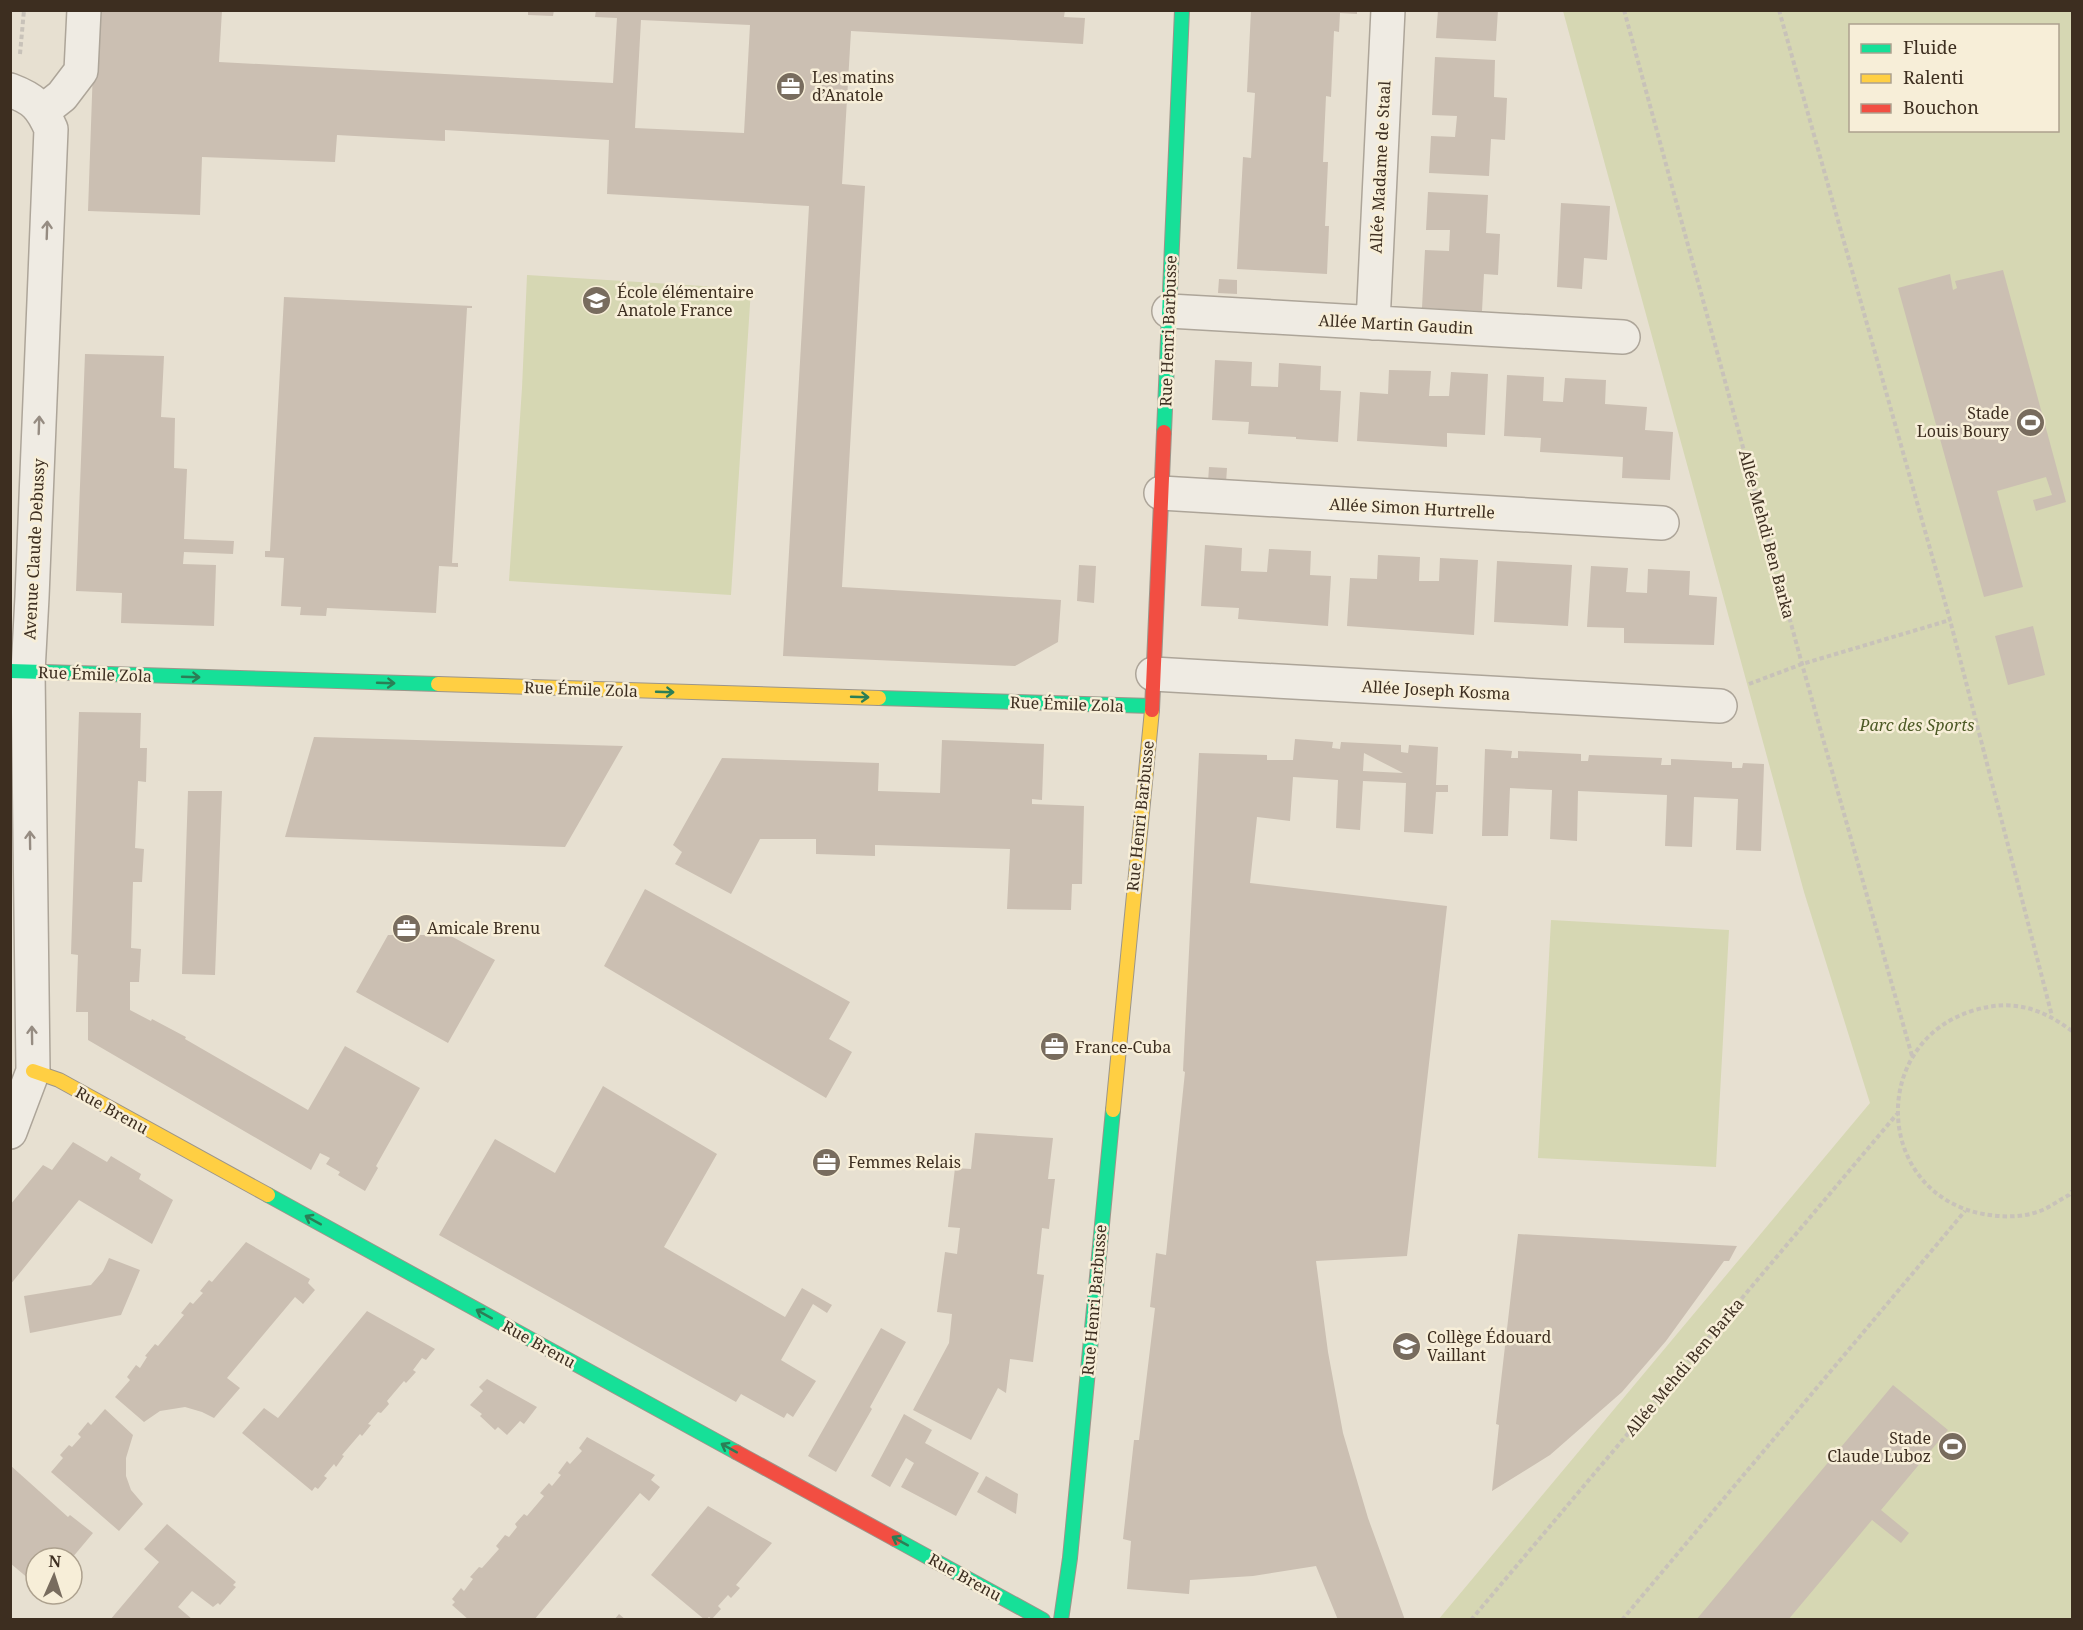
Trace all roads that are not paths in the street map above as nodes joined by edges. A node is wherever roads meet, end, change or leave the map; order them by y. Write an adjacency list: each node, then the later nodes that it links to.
1 (84, 10): 5 (street)
2 (1182, 10): 6 (street, Rue Henri Barbusse)
3 (1388, 10): 7 (street, Allée Madame de Staal)
4 (15, 77): 5 (street)
5 (43, 111): 11 (street, Avenue Claude Debussy, one-way to 5)
6 (1169, 311): 7 (street, Allée Martin Gaudin); 9 (street, Rue Henri Barbusse)
7 (1373, 323): 8 (street, Allée Martin Gaudin)
8 (1623, 337)
9 (1161, 493): 10 (street, Allée Simon Hurtrelle); 12 (street, Rue Henri Barbusse)
10 (1662, 523)
11 (19, 672): 13 (street, Rue Émile Zola, one-way to 13); 15 (street, Avenue Claude Debussy, one-way to 11)
12 (1153, 674): 13 (street, Rue Henri Barbusse); 14 (street, Allée Joseph Kosma)
13 (1152, 706): 18 (street, Rue Henri Barbusse)
14 (1720, 706)
15 (33, 1071): 16 (street, Avenue Claude Debussy); 17 (street, Rue Brenu, one-way to 15)
16 (10, 1132)
17 (1043, 1620)
18 (1061, 1620)

